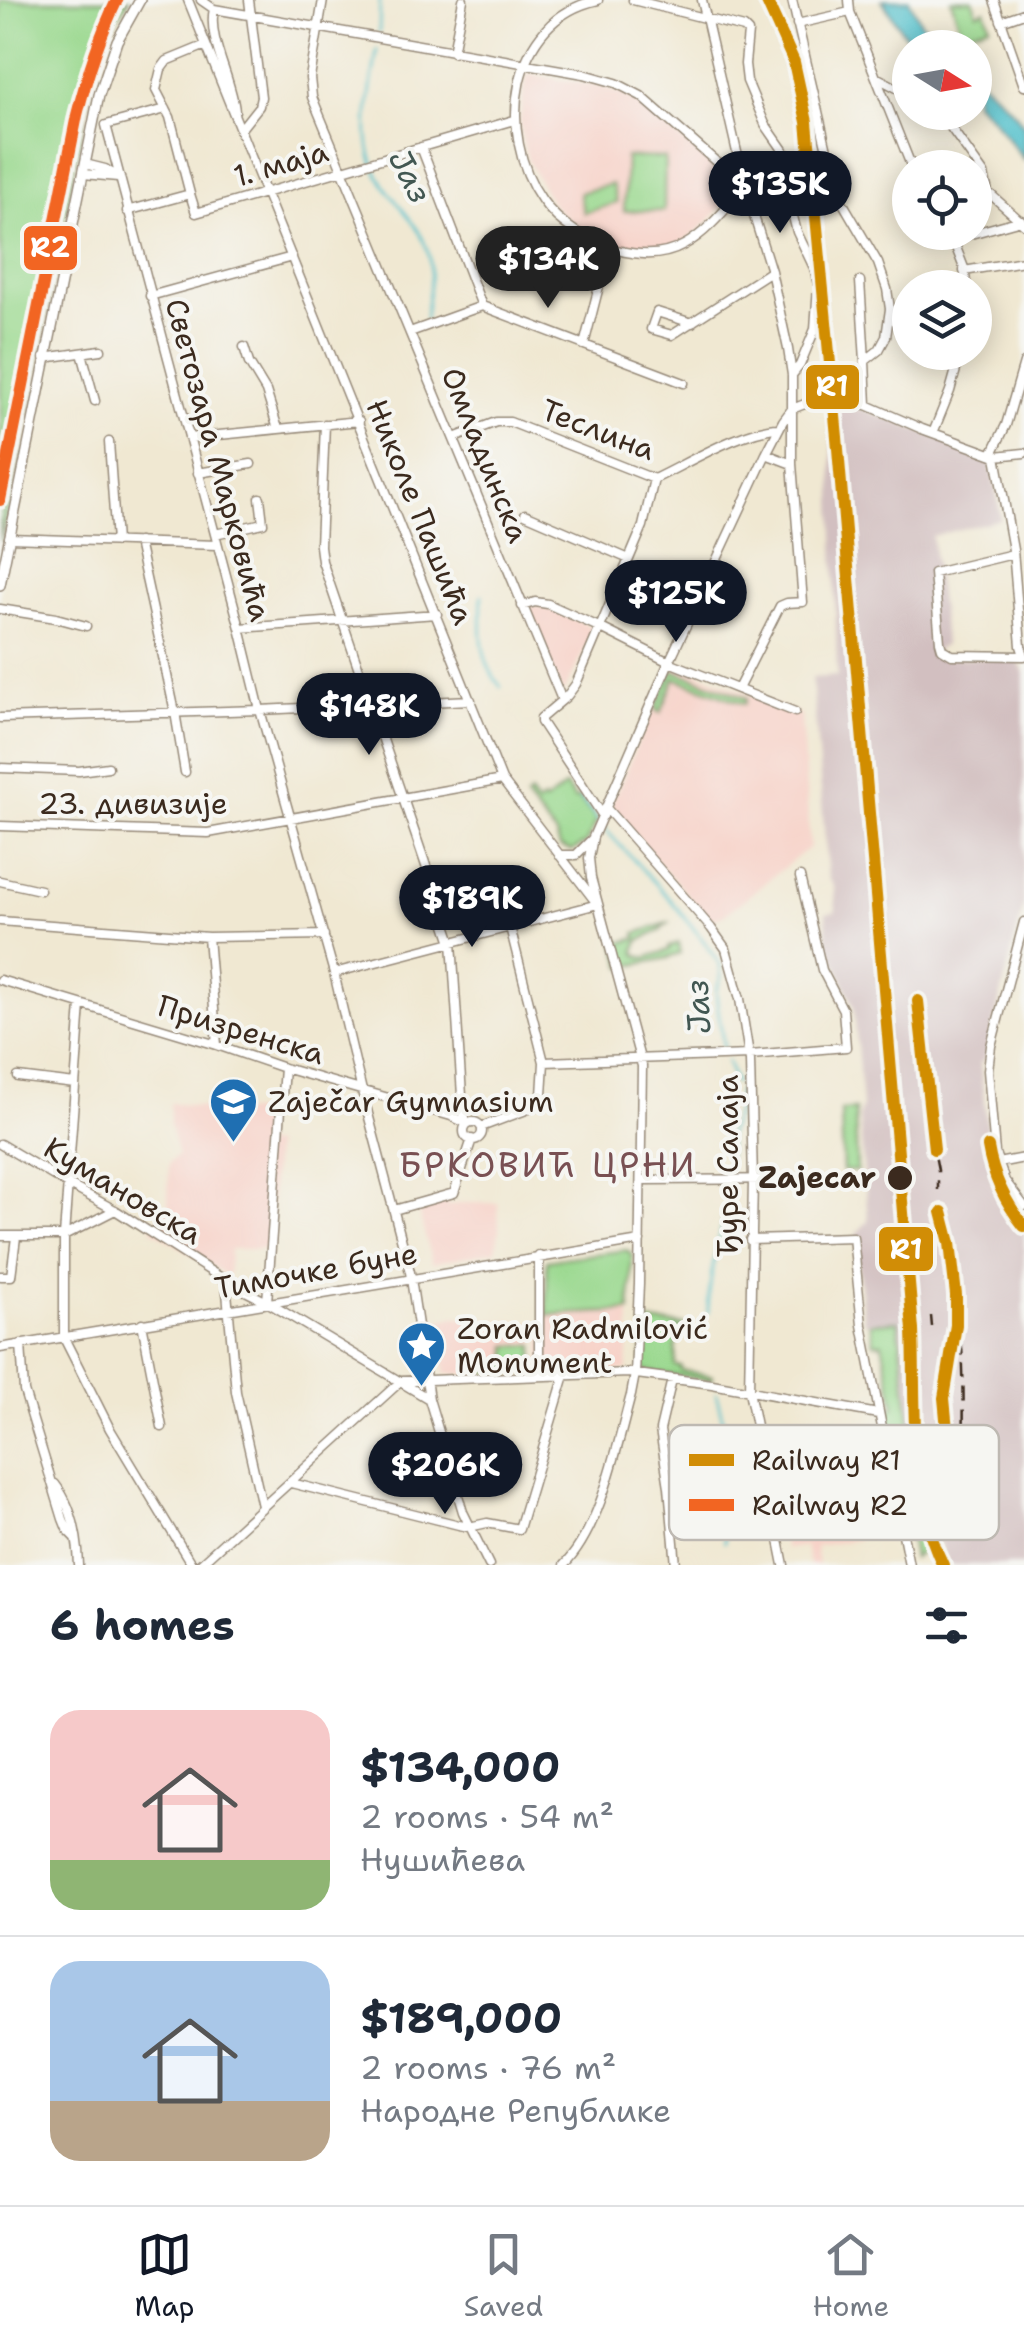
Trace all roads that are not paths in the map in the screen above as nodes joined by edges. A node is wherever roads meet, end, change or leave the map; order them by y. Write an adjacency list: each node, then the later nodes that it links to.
1 (140, 0): 35 (main road)
2 (188, 0): 22 (street, Николе Пашића)
3 (200, 0): 14 (street)
4 (249, 0): 17 (street)
5 (324, 0): 21 (street, Омладинска)
6 (463, 0): 23 (street)
7 (598, 0): 13 (street)
8 (633, 0): 18 (street)
9 (702, 0): 18 (street)
10 (792, 0): 20 (street)
11 (848, 0): 15 (street)
12 (994, 0): 19 (street)
13 (583, 2): 24 (street)
14 (214, 9): 17 (street); 29 (street, Николе Пашића)
15 (850, 12): 20 (street); 25 (street)
16 (1024, 13): 19 (street)
17 (251, 16): 21 (street); 31 (street)
18 (706, 17): 38 (street); 62 (street)
19 (1001, 21): 27 (street)
20 (798, 24): 59 (street)
21 (319, 28): 23 (street); 36 (street, Омладинска)
22 (206, 45): 28 (street); 29 (street, Николе Пашића)
23 (454, 52): 24 (street)
24 (524, 64): 30 (street); 38 (street)
25 (876, 77): 26 (street); 34 (street)
26 (892, 85)
27 (1024, 86)
28 (166, 109): 37 (street, Светозара Марковића); 40 (street)
29 (235, 118): 31 (street, Николе Пашића)
30 (514, 120): 33 (street, 1. маја); 44 (street)
31 (240, 130): 39 (street, Николе Пашића)
32 (953, 130): 42 (street)
33 (421, 147): 36 (street, 1. маја); 51 (street)
34 (905, 150)
35 (84, 169): 37 (street); 58 (main road)
36 (344, 169): 39 (street, 1. маја); 53 (street, Омладинска)
37 (118, 177): 41 (street, Светозара Марковића)
38 (745, 187): 44 (street); 48 (street)
39 (266, 192): 40 (street, 1. маја); 45 (street, Николе Пашића)
40 (190, 194): 41 (street)
41 (127, 211): 50 (street, Светозара Марковића)
42 (1022, 222): 43 (street)
43 (992, 228)
44 (609, 248): 54 (street)
45 (292, 257): 50 (street); 67 (street, Николе Пашића)
46 (1024, 261): 47 (street)
47 (975, 270)
48 (771, 271): 52 (street); 62 (street)
49 (860, 281): 59 (street)
50 (150, 296): 72 (street, Светозара Марковића)
51 (482, 306): 53 (street); 54 (street)
52 (692, 323): 52 (street)
53 (410, 332): 73 (street, Омладинска)
54 (584, 345): 63 (street)
55 (244, 347): 70 (street)
56 (101, 350): 57 (street)
57 (82, 353): 58 (street); 64 (street)
58 (44, 358): 85 (main road)
59 (866, 361): 65 (street)
60 (1024, 364): 77 (street)
61 (956, 370): 71 (street)
62 (792, 375): 66 (street)
63 (684, 383)
64 (95, 401)
65 (867, 405): 66 (street); 71 (street)
66 (792, 408): 69 (street); 79 (street)
67 (359, 420): 68 (street); 94 (street, Николе Пашића)
68 (324, 424): 70 (street); 95 (street)
69 (779, 428): 76 (street); 81 (street, Теслина)
70 (278, 429): 72 (street)
71 (933, 434): 77 (street)
72 (189, 438): 80 (street, Светозара Марковића)
73 (454, 438): 81 (street, Теслина); 92 (street, Омладинска)
74 (109, 442): 86 (street)
75 (1024, 453): 77 (street)
76 (766, 454): 79 (street); 100 (street)
77 (994, 455): 89 (street)
78 (251, 464): 80 (street)
79 (792, 464): 101 (street)
80 (198, 473): 84 (street, Светозара Марковића)
81 (654, 480): 90 (street)
82 (260, 498): 84 (street)
83 (525, 514): 90 (street)
84 (214, 534): 88 (street, Светозара Марковића)
85 (8, 538): 86 (street); 91 (main road)
86 (116, 542): 87 (street)
87 (138, 542): 88 (street); 106 (street)
88 (218, 545): 97 (street, Светозара Марковића)
89 (1013, 554): 99 (street); 99 (street)
90 (629, 559): 98 (street)
91 (0, 584)
92 (522, 606): 98 (street); 103 (street, Омладинска)
93 (0, 609): 96 (street)
94 (437, 614): 95 (street); 102 (street, Николе Пашића)
95 (343, 622): 97 (street); 104 (street)
96 (86, 626)
97 (240, 628): 105 (street, Светозара Марковића)
98 (601, 628): 100 (street); 103 (street)
99 (1024, 656)
100 (669, 662): 101 (street); 114 (street)
101 (738, 690): 107 (street)
102 (471, 700): 104 (street); 112 (street, Николе Пашића)
103 (562, 700): 114 (street, Ђуре Салаја)
104 (371, 706): 105 (street); 113 (street)
105 (260, 710): 106 (street); 115 (street, Светозара Марковића)
106 (175, 712): 108 (street); 111 (street)
107 (795, 712)
108 (0, 718)
109 (108, 767): 110 (street)
110 (0, 768)
111 (186, 772)
112 (502, 780): 113 (street, 23. дивизије); 118 (street, Николе Пашића)
113 (403, 798): 115 (street, 23. дивизије); 131 (street)
114 (602, 817): 117 (street); 136 (street, Ђуре Салаја)
115 (290, 819): 116 (street, 23. дивизије); 129 (street, Светозара Марковића)
116 (0, 826)
117 (594, 837): 119 (street); 120 (street)
118 (559, 855): 119 (street); 121 (street, Николе Пашића)
119 (576, 855): 121 (street)
120 (589, 864): 121 (street); 125 (street)
121 (569, 869): 125 (street, Николе Пашића)
122 (800, 878): 136 (street)
123 (0, 881): 124 (street)
124 (40, 890)
125 (598, 904): 128 (street); 137 (street, Николе Пашића)
126 (0, 921): 130 (street)
127 (1024, 922): 148 (street)
128 (510, 926): 131 (street); 138 (street)
129 (324, 935): 130 (street); 132 (street, Светозара Марковића)
130 (208, 937): 135 (street)
131 (452, 942): 132 (street); 143 (street)
132 (334, 973): 142 (street, Светозара Марковића)
133 (0, 980): 134 (street, Призренска)
134 (81, 1005): 135 (street, Призренска); 141 (street)
135 (217, 1045): 139 (street, Призренска)
136 (750, 1055): 137 (street); 150 (street, Ђуре Салаја)
137 (641, 1058): 138 (street); 149 (street, Николе Пашића)
138 (544, 1062): 144 (street)
139 (284, 1068): 142 (street, Призренска); 165 (street)
140 (18, 1077): 141 (street)
141 (76, 1084): 152 (street)
142 (362, 1091): 143 (street, Призренска); 155 (street, Светозара Марковића)
143 (467, 1125): 144 (street); 145 (street)
144 (481, 1127): 145 (street)
145 (472, 1139): 155 (street)
146 (0, 1144): 152 (street, Кумановска)
147 (1024, 1158): 148 (street)
148 (998, 1163): 153 (street)
149 (642, 1180): 150 (street); 160 (street, Николе Пашића)
150 (753, 1180): 151 (street); 159 (street, Ђуре Салаја)
151 (844, 1180)
152 (69, 1185): 154 (street, Кумановска); 158 (street)
153 (1024, 1206)
154 (115, 1210): 158 (street); 164 (street, Кумановска)
155 (394, 1210): 163 (street, Светозара Марковића)
156 (0, 1236): 157 (street)
157 (16, 1236): 158 (street); 162 (street)
158 (64, 1236): 168 (street)
159 (750, 1240): 177 (street, Ђуре Салаја); 179 (street)
160 (640, 1241): 161 (street, Тимочке буне); 171 (street, Николе Пашића)
161 (538, 1256): 163 (street, Тимочке буне); 173 (street)
162 (0, 1276)
163 (412, 1278): 165 (street, Тимочке буне); 175 (street, Светозара Марковића)
164 (226, 1280): 165 (street, Кумановска); 166 (street)
165 (267, 1302): 166 (street, Тимочке буне); 176 (street, Кумановска)
166 (227, 1308): 167 (street, Тимочке буне); 185 (street)
167 (142, 1323): 168 (street, Тимочке буне); 182 (street)
168 (64, 1338): 169 (street, Тимочке буне); 191 (street)
169 (21, 1344): 170 (street, Тимочке буне); 190 (street)
170 (0, 1348)
171 (635, 1374): 172 (street); 174 (street); 193 (street, Николе Пашића)
172 (564, 1375): 173 (street); 186 (street)
173 (538, 1376): 175 (street)
174 (672, 1378): 177 (street); 183 (street)
175 (426, 1379): 176 (street); 178 (street, Светозара Марковића)
176 (401, 1382): 178 (street, Кумановска); 184 (street)
177 (749, 1391): 179 (street); 180 (street, Ђуре Салаја)
178 (429, 1399): 186 (street, Светозара Марковића)
179 (878, 1414): 181 (street)
180 (756, 1425)
181 (880, 1425)
182 (162, 1427)
183 (669, 1481)
184 (291, 1482): 185 (street); 186 (street)
185 (262, 1506): 191 (street)
186 (469, 1526): 192 (street, Светозара Марковића)
187 (674, 1540): 194 (street)
188 (779, 1540): 195 (street, Ђуре Салаја)
189 (903, 1540): 196 (street)
190 (79, 1565)
191 (196, 1565)
192 (488, 1565)
193 (565, 1565)
194 (676, 1565)
195 (784, 1565)
196 (908, 1565)

